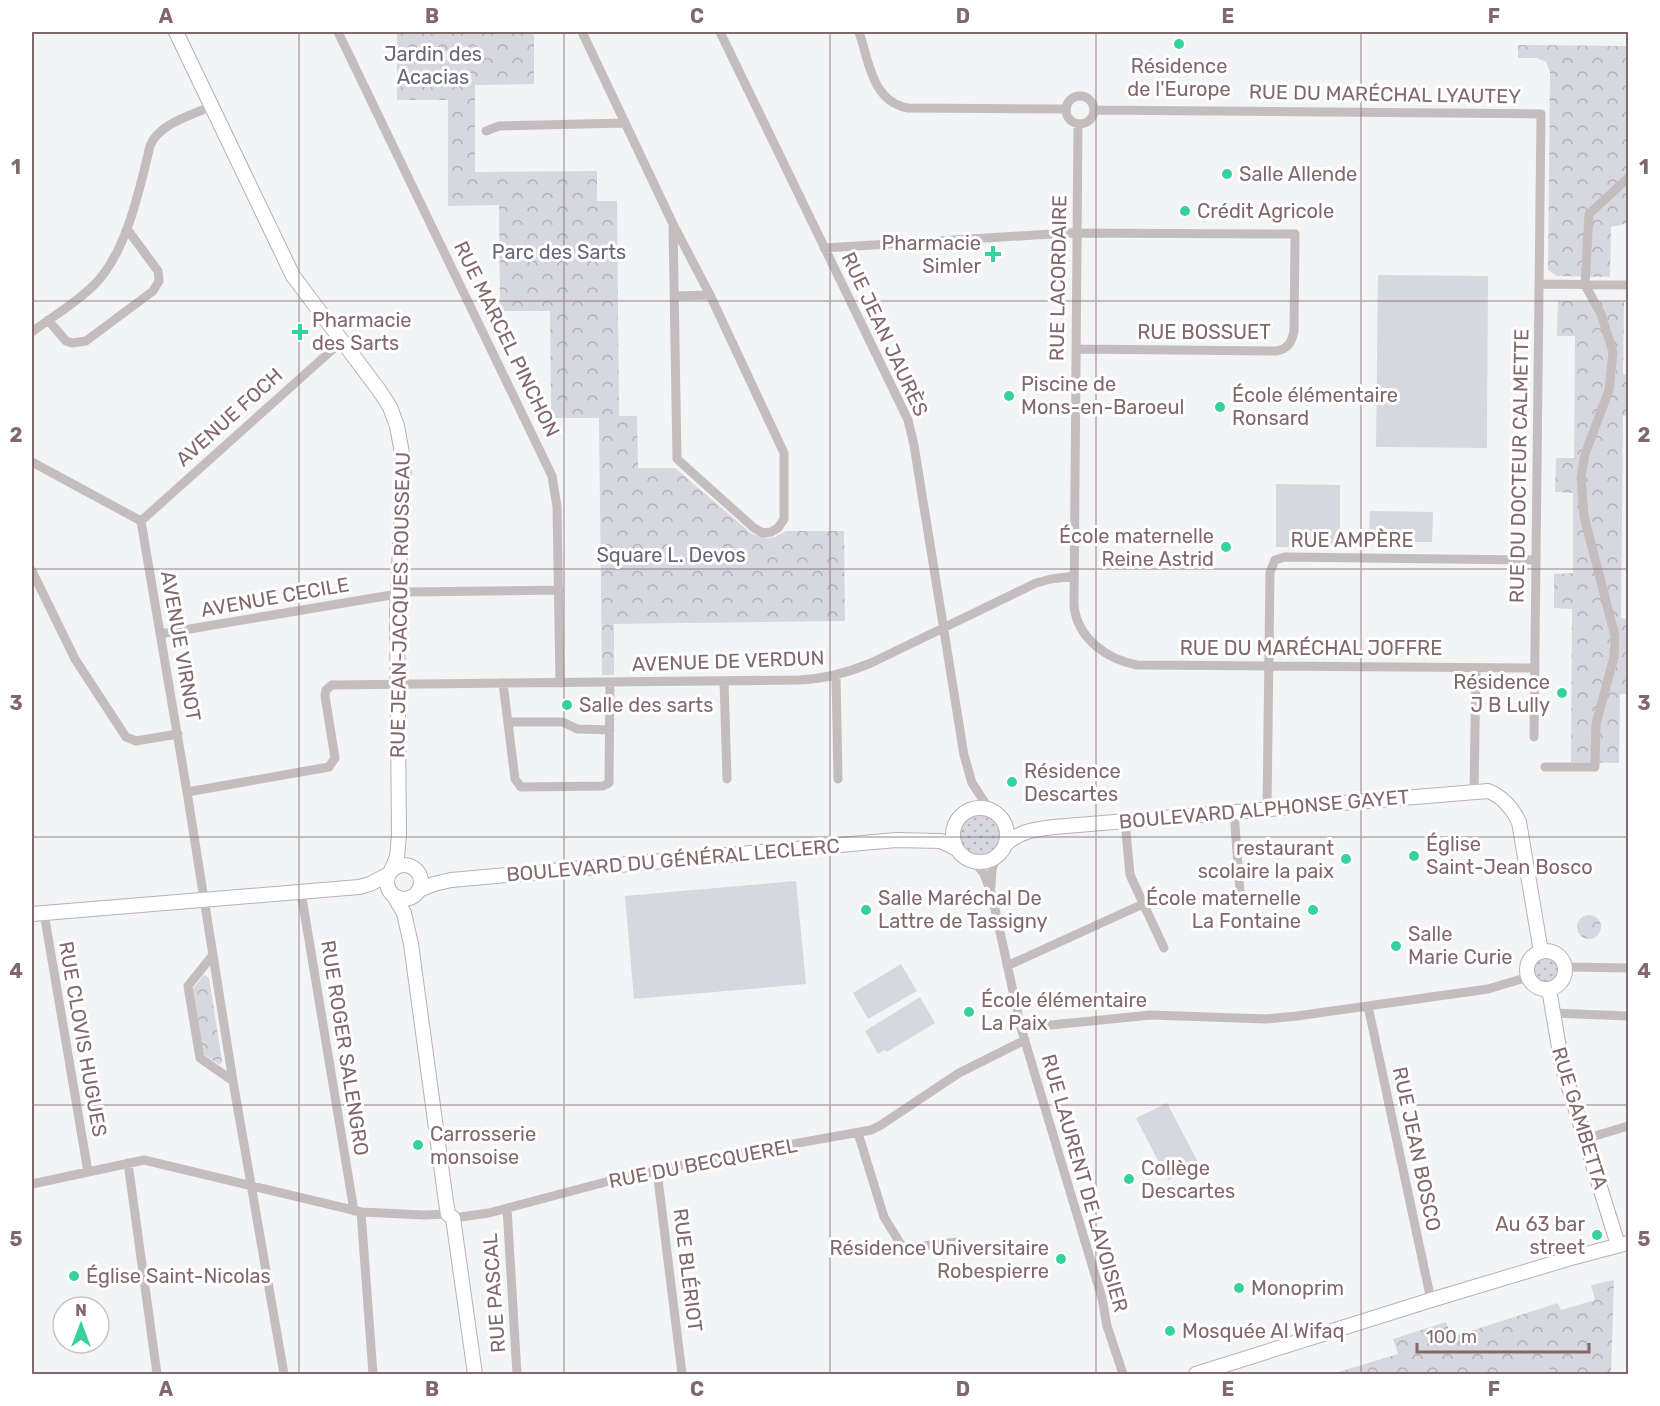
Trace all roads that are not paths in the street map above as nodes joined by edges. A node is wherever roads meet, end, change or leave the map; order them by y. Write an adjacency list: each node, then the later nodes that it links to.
1 (176, 32): 6 (street, RUE JEAN-JACQUES ROUSSEAU)
2 (338, 32): 31 (street, RUE MARCEL PINCHON)
3 (582, 32): 9 (street)
4 (720, 32): 16 (street, RUE JEAN JAURÈS)
5 (859, 32): 7 (street)
6 (212, 106): 14 (street); 24 (street, RUE JEAN-JACQUES ROUSSEAU)
7 (1066, 109): 8 (street); 10 (street)
8 (1094, 110): 10 (street); 17 (street, RUE DU MARÉCHAL LYAUTEY)
9 (625, 123): 11 (street); 13 (street)
10 (1078, 124): 15 (street, RUE LACORDAIRE)
11 (486, 131)
12 (1629, 178): 18 (street)
13 (673, 224): 20 (street); 21 (street)
14 (127, 229): 22 (street); 22 (street)
15 (1077, 232): 16 (street); 25 (street, RUE LACORDAIRE); 25 (street, RUE BOSSUET)
16 (824, 248): 33 (street, RUE JEAN JAURÈS)
17 (1539, 284): 18 (street); 28 (street, RUE DU DOCTEUR CALMETTE)
18 (1585, 285): 19 (street); 49 (street)
19 (1629, 285)
20 (710, 295): 21 (street); 21 (street)
21 (675, 296)
22 (48, 320): 23 (street)
23 (32, 332)
24 (342, 341): 27 (street, AVENUE FOCH); 32 (street, RUE JEAN-JACQUES ROUSSEAU)
25 (1076, 350): 30 (street, RUE LACORDAIRE)
26 (32, 462): 27 (street)
27 (141, 521): 34 (street, AVENUE VIRNOT)
28 (1536, 560): 36 (street, RUE AMPÈRE); 38 (street, RUE DU DOCTEUR CALMETTE)
29 (32, 571): 47 (street)
30 (1074, 576): 33 (street, AVENUE DE VERDUN); 35 (street, RUE LACORDAIRE)
31 (559, 590): 32 (street, AVENUE CECILE); 43 (street, RUE MARCEL PINCHON)
32 (397, 594): 34 (street, AVENUE CECILE); 44 (street, RUE JEAN-JACQUES ROUSSEAU)
33 (942, 628): 39 (street, AVENUE DE VERDUN); 55 (street, RUE JEAN JAURÈS)
34 (160, 634): 47 (street, AVENUE VIRNOT)
35 (1092, 643): 36 (street, RUE DU MARÉCHAL JOFFRE)
36 (1269, 666): 37 (street, RUE DU MARÉCHAL JOFFRE); 56 (street, RUE AMPÈRE)
37 (1476, 668): 38 (street, RUE DU MARÉCHAL JOFFRE); 53 (street)
38 (1535, 668): 48 (street, RUE DU DOCTEUR CALMETTE)
39 (836, 676): 40 (street, AVENUE DE VERDUN); 51 (street)
40 (723, 681): 41 (street, AVENUE DE VERDUN); 50 (street)
41 (610, 682): 43 (street, AVENUE DE VERDUN); 46 (street)
42 (503, 683): 43 (street, AVENUE DE VERDUN); 44 (street, AVENUE DE VERDUN); 45 (street)
43 (560, 683)
44 (397, 684): 52 (street, AVENUE DE VERDUN); 54 (street, RUE JEAN-JACQUES ROUSSEAU)
45 (508, 722): 46 (street); 46 (street)
46 (610, 730)
47 (178, 734): 52 (street, AVENUE VIRNOT)
48 (1534, 737)
49 (1545, 767)
50 (727, 779)
51 (838, 779)
52 (187, 792): 76 (street, AVENUE VIRNOT)
53 (1474, 792): 56 (street, BOULEVARD ALPHONSE GAYET); 81 (street, BOULEVARD ALPHONSE GAYET)
54 (399, 807): 67 (street, RUE JEAN-JACQUES ROUSSEAU); 68 (street, RUE JEAN-JACQUES ROUSSEAU)
55 (989, 809): 58 (street); 59 (street)
56 (1267, 809): 57 (street, BOULEVARD ALPHONSE GAYET)
57 (1234, 812): 60 (street, BOULEVARD ALPHONSE GAYET); 73 (street)
58 (960, 816): 62 (street, BOULEVARD DU GÉNÉRAL LECLERC); 64 (street)
59 (1002, 818): 61 (street, BOULEVARD ALPHONSE GAYET); 63 (street)
60 (1125, 821): 61 (street, BOULEVARD ALPHONSE GAYET); 77 (street)
61 (1054, 827): 63 (street, BOULEVARD ALPHONSE GAYET)
62 (896, 840): 64 (street, BOULEVARD DU GÉNÉRAL LECLERC); 69 (street, BOULEVARD DU GÉNÉRAL LECLERC)
63 (1007, 843): 65 (street)
64 (957, 849): 66 (street)
65 (996, 857): 66 (street); 75 (street, RUE LAURENT DE LAVOISIER)
66 (974, 861): 75 (street, RUE LAURENT DE LAVOISIER)
67 (417, 871): 68 (street); 69 (street, BOULEVARD DU GÉNÉRAL LECLERC); 71 (street)
68 (390, 873): 70 (street); 74 (street)
69 (451, 880): 71 (street, BOULEVARD DU GÉNÉRAL LECLERC)
70 (359, 887): 72 (street); 74 (street)
71 (418, 891): 74 (street); 79 (street)
72 (301, 892): 76 (street); 103 (street, RUE ROGER SALENGRO)
73 (1240, 892)
74 (392, 894): 79 (street)
75 (992, 895): 83 (street, RUE LAURENT DE LAVOISIER)
76 (204, 899): 78 (street); 82 (street, AVENUE VIRNOT)
77 (1143, 904): 80 (street); 83 (street)
78 (38, 913): 99 (street, RUE CLOVIS HUGUES)
79 (411, 944): 104 (street)
80 (1164, 948)
81 (1541, 952): 84 (street); 86 (street)
82 (212, 956): 93 (street, AVENUE VIRNOT); 93 (street)
83 (1007, 966): 91 (street, RUE LAURENT DE LAVOISIER)
84 (1565, 967): 85 (street); 87 (street)
85 (1629, 968)
86 (1528, 977): 87 (street); 88 (street)
87 (1549, 989): 89 (street, RUE GAMBETTA)
88 (1368, 1006): 91 (street); 107 (street, RUE JEAN BOSCO)
89 (1552, 1013): 90 (street); 96 (street, RUE GAMBETTA)
90 (1629, 1016)
91 (1021, 1028): 92 (street, RUE LAURENT DE LAVOISIER)
92 (1024, 1040): 95 (street, RUE DU BECQUEREL); 114 (street, RUE LAURENT DE LAVOISIER)
93 (233, 1081): 101 (street, AVENUE VIRNOT)
94 (1629, 1126): 96 (street)
95 (858, 1133): 98 (street, RUE DU BECQUEREL); 105 (street)
96 (1585, 1139): 106 (street, RUE GAMBETTA)
97 (128, 1163): 99 (street); 101 (street, RUE DU BECQUEREL); 108 (street)
98 (657, 1171): 102 (street, RUE DU BECQUEREL); 113 (street, RUE BLÉRIOT)
99 (88, 1172): 100 (street)
100 (32, 1184)
101 (252, 1186): 103 (street, RUE DU BECQUEREL); 109 (street, AVENUE VIRNOT)
102 (507, 1208): 104 (street, RUE DU BECQUEREL); 112 (street, RUE PASCAL)
103 (357, 1212): 104 (street, RUE DU BECQUEREL); 110 (street, RUE ROGER SALENGRO)
104 (451, 1216): 111 (street)
105 (958, 1242)
106 (1623, 1244): 107 (street)
107 (1431, 1300): 115 (street)
108 (157, 1374)
109 (284, 1374)
110 (373, 1374)
111 (475, 1374)
112 (517, 1374)
113 (682, 1374)
114 (1123, 1374)
115 (1196, 1374)

